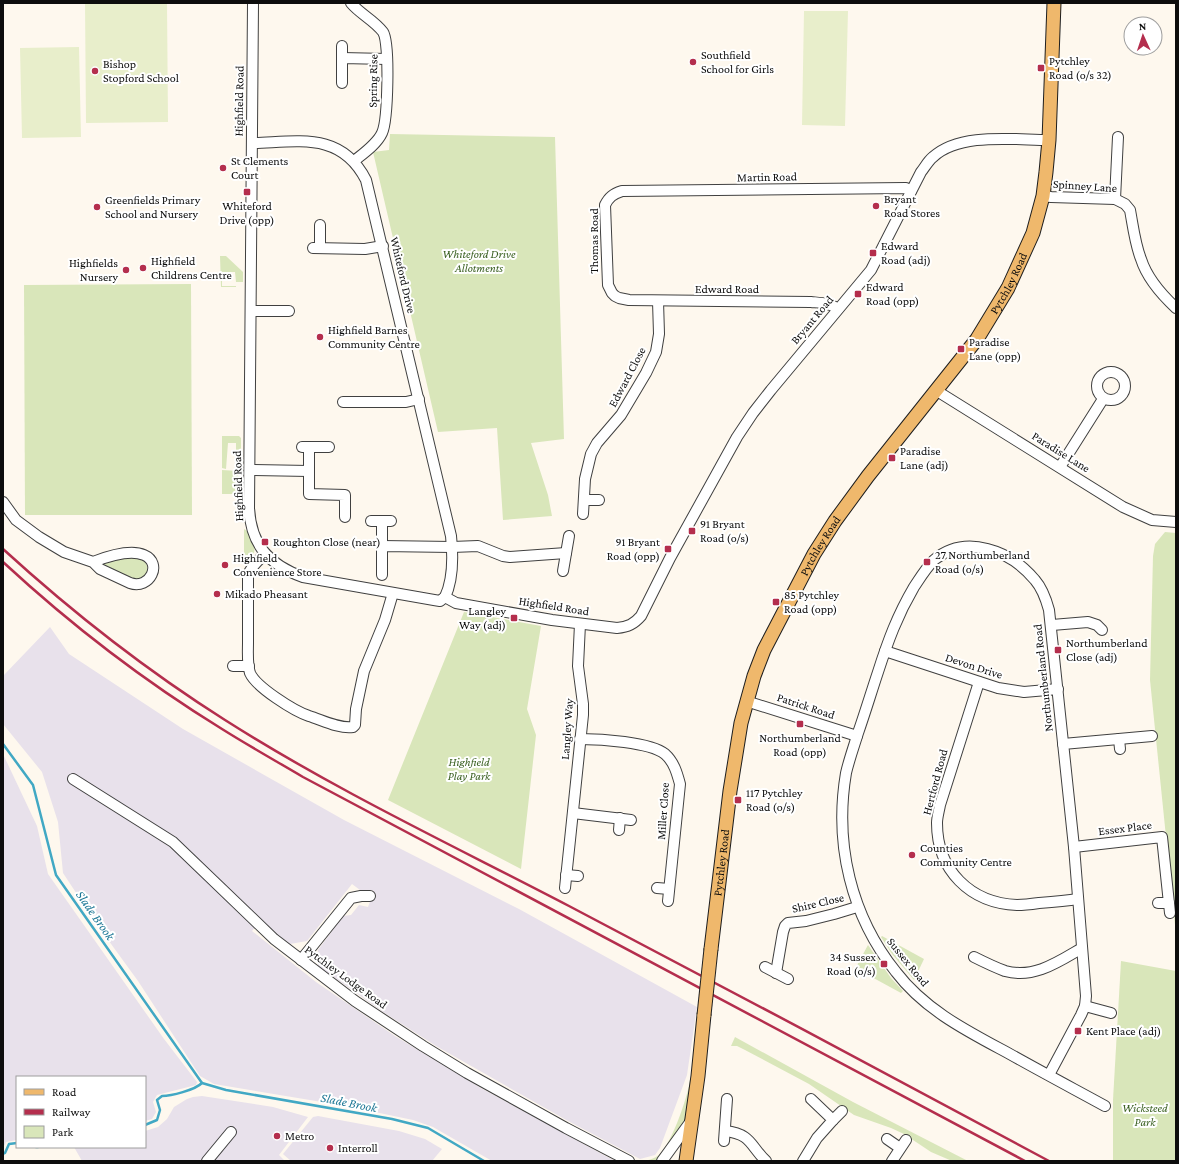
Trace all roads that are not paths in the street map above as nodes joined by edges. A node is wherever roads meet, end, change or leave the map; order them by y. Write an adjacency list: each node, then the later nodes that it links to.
1 (253, 3): 10 (street, Highfield Road)
2 (351, 3): 6 (street, Spring Rise)
3 (1054, 3): 9 (main road, Pytchley Road)
4 (342, 46): 5 (street)
5 (342, 58): 6 (street); 7 (street)
6 (387, 59): 11 (street, Spring Rise)
7 (342, 83)
8 (1118, 137): 15 (street)
9 (1049, 140): 13 (street, Bryant Road); 14 (main road, Pytchley Road)
10 (252, 143): 11 (street, Whiteford Drive); 22 (street, Highfield Road)
11 (354, 161): 17 (street, Whiteford Drive)
12 (622, 191): 13 (street, Martin Road); 18 (street, Thomas Road)
13 (911, 191): 21 (street, Bryant Road)
14 (1043, 196): 15 (street, Spinney Lane); 24 (main road, Pytchley Road)
15 (1115, 199): 20 (street, Spinney Lane)
16 (320, 226): 17 (street)
17 (383, 246): 25 (street, Whiteford Drive)
18 (615, 296): 19 (street, Edward Road)
19 (658, 301): 21 (street, Edward Road); 32 (street, Edward Close)
20 (1176, 308)
21 (838, 309): 49 (street, Bryant Road)
22 (251, 311): 23 (street); 30 (street, Highfield Road)
23 (289, 311)
24 (937, 391): 29 (street, Paradise Lane); 58 (main road, Pytchley Road)
25 (419, 399): 27 (street); 41 (street, Whiteford Drive)
26 (1103, 399): 29 (street)
27 (343, 402)
28 (329, 447): 31 (street)
29 (1060, 467): 38 (street, Paradise Lane)
30 (250, 470): 31 (street); 43 (street, Highfield Road)
31 (309, 471): 36 (street)
32 (584, 500): 33 (street); 35 (street, Edward Close)
33 (599, 500)
34 (3, 502): 44 (street)
35 (583, 514)
36 (345, 517)
37 (371, 521): 40 (street)
38 (1176, 522)
39 (569, 536): 42 (street)
40 (382, 546): 41 (street); 46 (street)
41 (452, 547): 42 (street); 48 (street, Whiteford Drive)
42 (566, 553): 45 (street)
43 (265, 554): 47 (street, Highfield Road); 55 (street)
44 (93, 562): 44 (street)
45 (563, 571)
46 (382, 574)
47 (393, 593): 48 (street, Highfield Road); 55 (street)
48 (445, 597): 50 (street, Highfield Road)
49 (649, 601): 50 (street, Highfield Road)
50 (580, 624): 61 (street, Langley Way)
51 (1052, 625): 52 (street); 53 (street, Northumberland Road); 57 (street, Northumberland Road)
52 (1102, 630)
53 (885, 651): 56 (street, Devon Drive); 59 (street, Northumberland Road)
54 (233, 666): 55 (street)
55 (249, 666)
56 (979, 682): 57 (street, Devon Drive); 77 (street, Hertford Road)
57 (1058, 689): 63 (street, Northumberland Road)
58 (746, 701): 59 (street, Patrick Road); 94 (main road, Pytchley Road, bridge)
59 (857, 736): 80 (street, Sussex Road)
60 (1152, 736): 62 (street)
61 (580, 739): 66 (street, Langley Way); 75 (street, Miller Close)
62 (1119, 739): 63 (street); 64 (street)
63 (1063, 744): 70 (street, Northumberland Road)
64 (1120, 749)
65 (73, 779): 83 (street, Pytchley Lodge Road)
66 (573, 813): 67 (street); 71 (street, Langley Way)
67 (620, 818): 68 (street); 69 (street)
68 (631, 820)
69 (619, 830)
70 (1074, 847): 77 (street, Northumberland Road); 79 (street, Essex Place)
71 (566, 875): 72 (street); 73 (street, Langley Way)
72 (578, 876)
73 (565, 888)
74 (658, 888): 75 (street)
75 (669, 889): 78 (street, Miller Close)
76 (370, 896): 83 (street)
77 (1078, 899): 81 (street, Northumberland Road)
78 (668, 901)
79 (1158, 904)
80 (858, 907): 85 (street, Shire Close); 89 (street, Sussex Road)
81 (1082, 948): 82 (street); 87 (street, Northumberland Road)
82 (974, 957)
83 (301, 960): 99 (street, Pytchley Lodge Road)
84 (765, 967): 85 (street)
85 (776, 973): 86 (street)
86 (788, 979)
87 (1085, 1006): 88 (street); 89 (street, Northumberland Road)
88 (1111, 1013)
89 (1049, 1075): 92 (street, Sussex Road)
90 (727, 1099): 102 (street)
91 (811, 1099): 95 (street)
92 (1105, 1106)
93 (842, 1111): 95 (street)
94 (693, 1117): 100 (street); 101 (main road, Pytchley Road)
95 (833, 1120): 103 (street)
96 (231, 1132): 98 (street)
97 (887, 1139): 104 (street)
98 (206, 1161)
99 (629, 1161)
100 (662, 1161)
101 (686, 1161)
102 (766, 1161)
103 (803, 1161)
104 (892, 1161)

